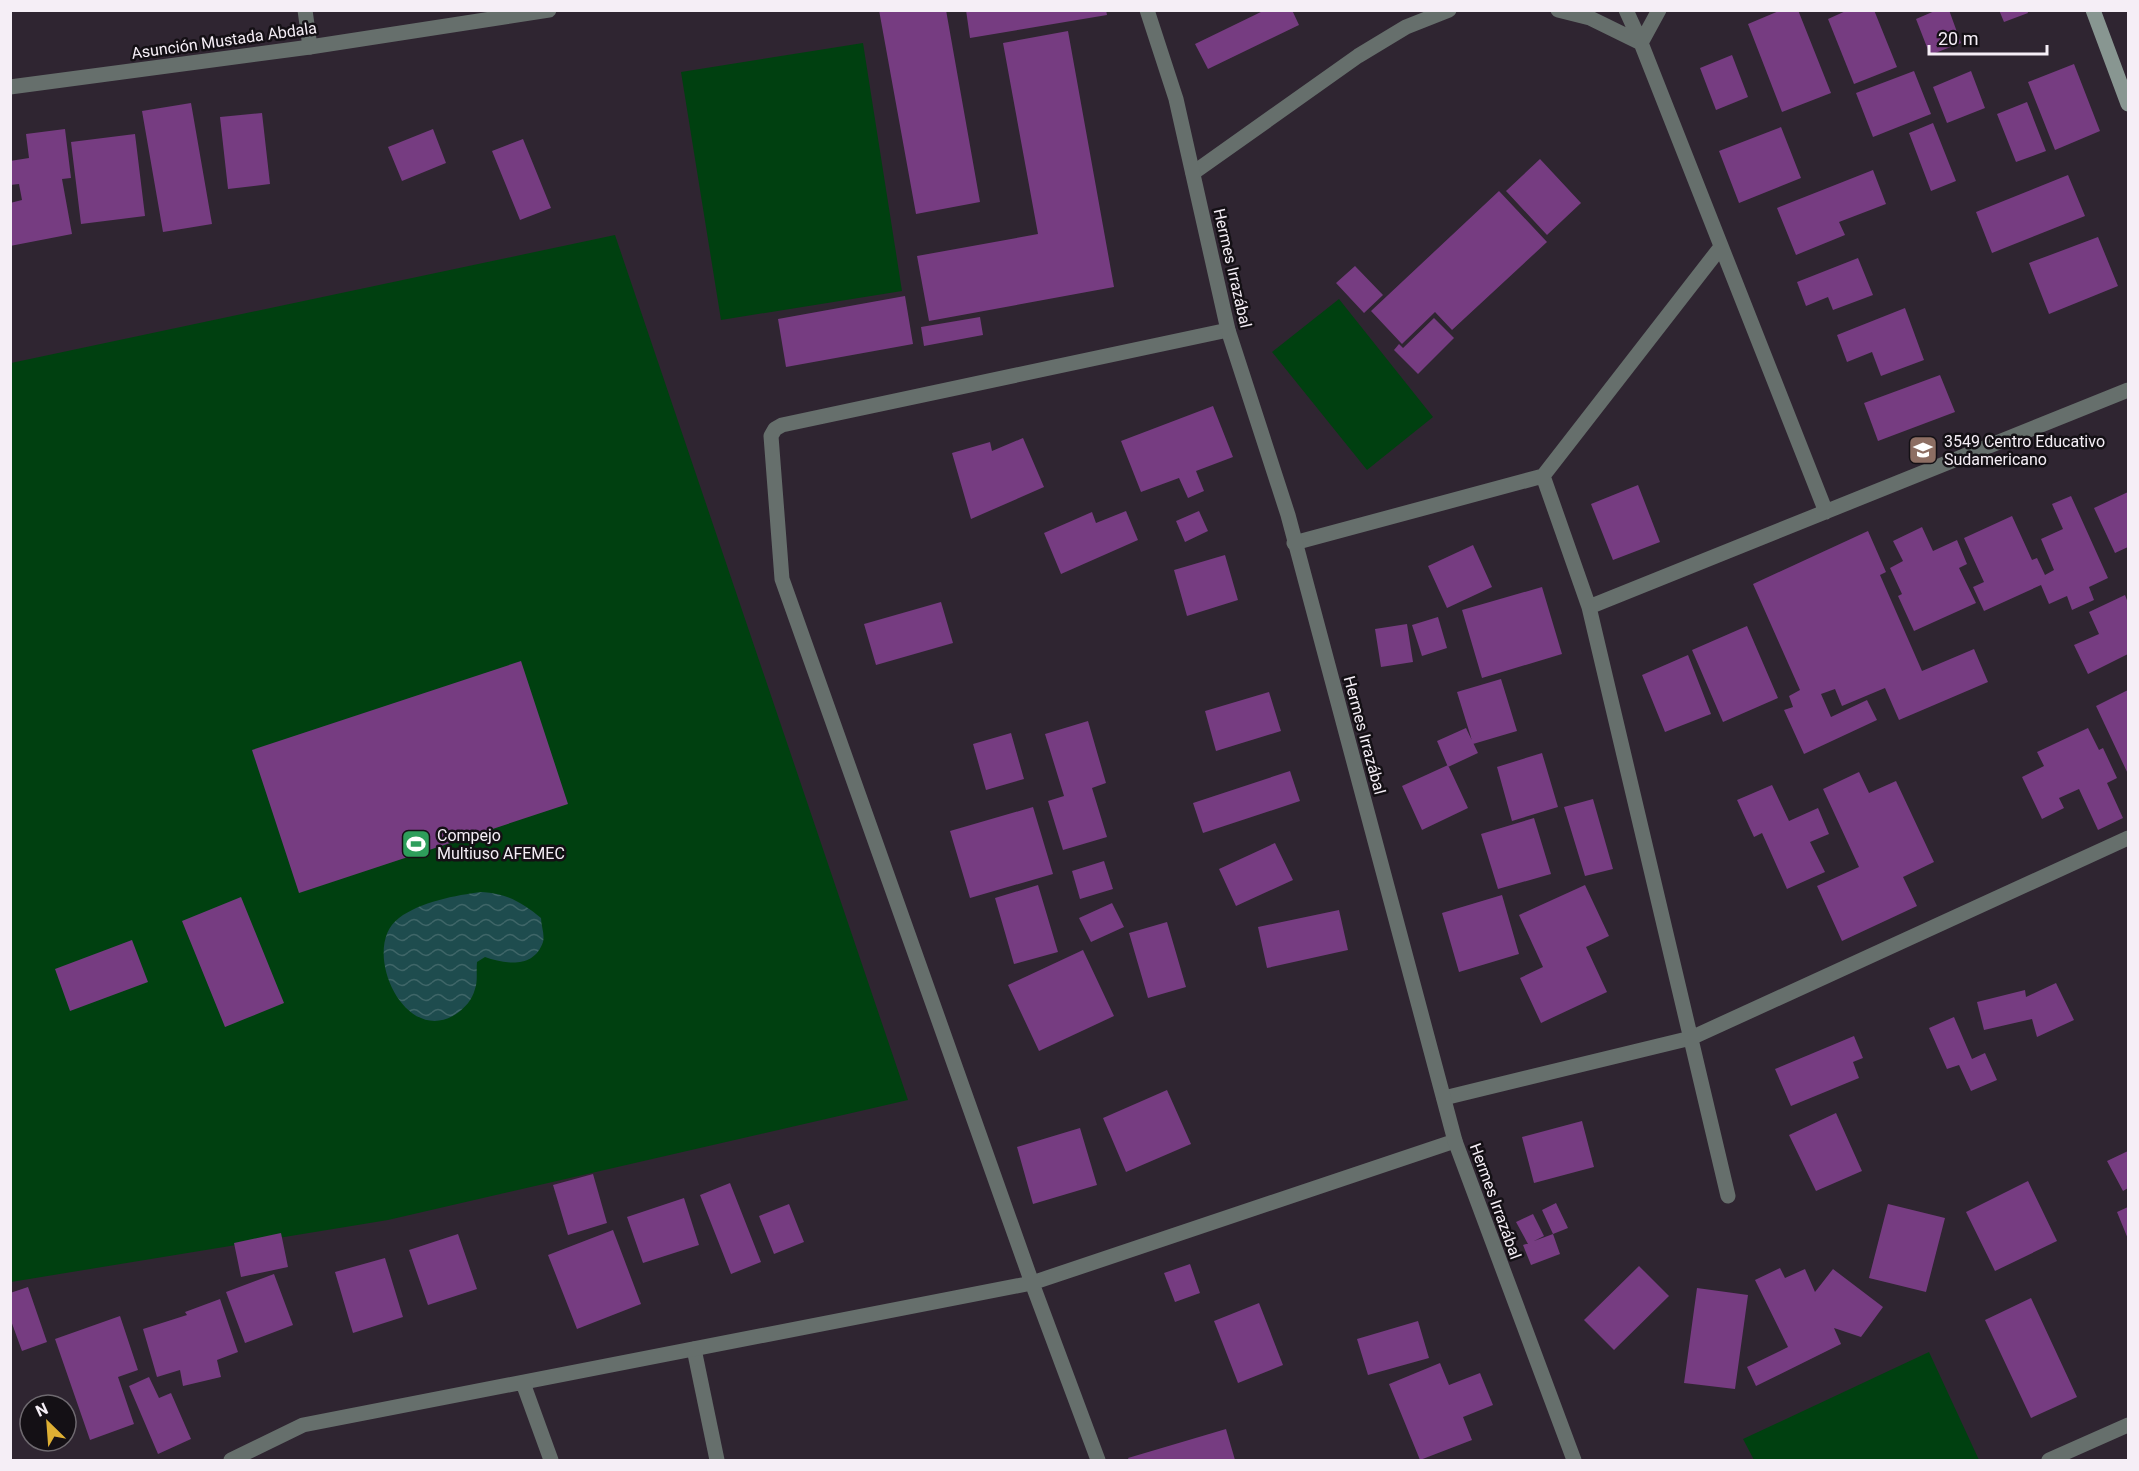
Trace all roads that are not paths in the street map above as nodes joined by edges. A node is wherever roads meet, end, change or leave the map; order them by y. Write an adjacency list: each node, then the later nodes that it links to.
1 (305, 10): 10 (street)
2 (549, 10): 10 (street, Asunción Mustada Abdala)
3 (1147, 10): 13 (street, Hermes Irrazábal)
4 (1449, 10): 13 (street)
5 (1558, 10): 9 (street)
6 (1626, 10): 9 (street)
7 (1659, 10): 9 (street)
8 (2093, 10): 12 (main road)
9 (1641, 43): 14 (street)
10 (310, 47): 11 (street, Asunción Mustada Abdala)
11 (10, 87)
12 (2128, 104)
13 (1193, 173): 15 (street, Hermes Irrazábal)
14 (1720, 248): 17 (street); 18 (street)
15 (1228, 330): 19 (street, Hermes Irrazábal); 26 (street)
16 (2128, 390): 18 (street)
17 (1543, 476): 19 (street); 20 (street)
18 (1826, 512): 20 (street)
19 (1294, 543): 23 (street, Hermes Irrazábal)
20 (1589, 607): 22 (street)
21 (2128, 838): 22 (street)
22 (1690, 1038): 23 (street); 25 (street)
23 (1444, 1098): 24 (street, Hermes Irrazábal)
24 (1455, 1141): 26 (street); 34 (street, Hermes Irrazábal)
25 (1728, 1196)
26 (1032, 1283): 27 (street); 33 (street)
27 (694, 1349): 28 (street); 32 (street)
28 (523, 1383): 30 (street); 31 (street)
29 (2128, 1425): 35 (street)
30 (231, 1461)
31 (551, 1461)
32 (717, 1461)
33 (1098, 1461)
34 (1574, 1461)
35 (2049, 1461)

